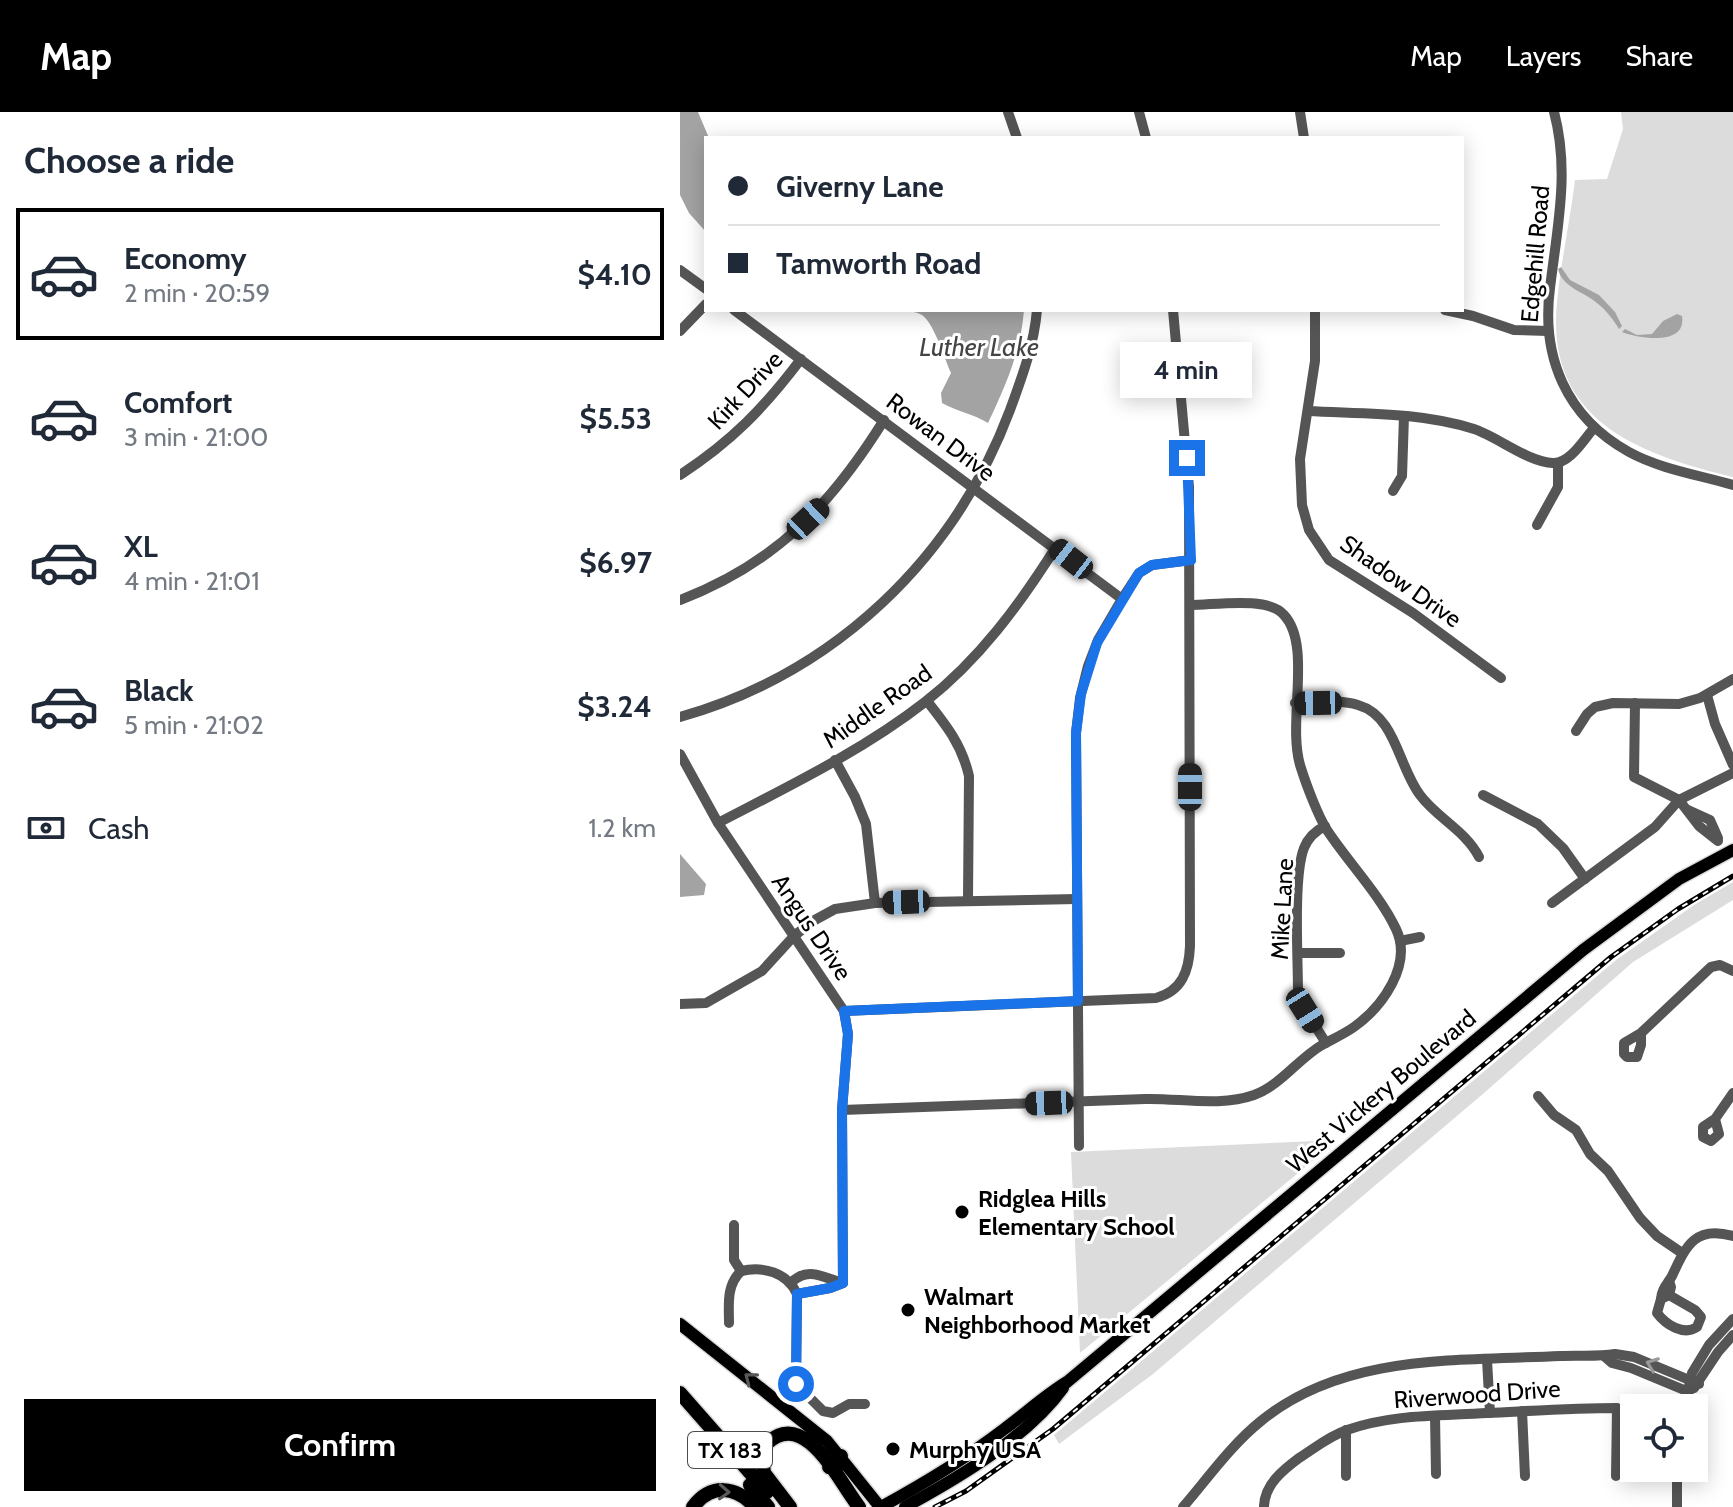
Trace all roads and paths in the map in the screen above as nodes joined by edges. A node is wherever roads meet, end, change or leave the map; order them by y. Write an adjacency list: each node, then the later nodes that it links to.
1 (1008, 112): 5 (street)
2 (1139, 112): 6 (street)
3 (1300, 112): 7 (street)
4 (1554, 112): 17 (street, Edgehill Road)
5 (1016, 136)
6 (1145, 136)
7 (1304, 136)
8 (680, 270): 9 (street)
9 (704, 288)
10 (704, 306): 16 (street)
11 (737, 312): 18 (street, Rowan Drive)
12 (1037, 312): 26 (street)
13 (1173, 312): 30 (street)
14 (1315, 312): 19 (street, Shadow Drive)
15 (1454, 312): 17 (street)
16 (680, 331)
17 (1548, 331): 22 (street, Edgehill Road)
18 (801, 359): 21 (street, Rowan Drive); 24 (street, Kirk Drive)
19 (1308, 411): 20 (street); 34 (street, Shadow Drive)
20 (1404, 416): 23 (street); 27 (street)
21 (884, 420): 26 (street, Rowan Drive); 32 (street)
22 (1594, 428): 23 (street); 25 (street, Edgehill Road)
23 (1558, 463): 28 (street)
24 (680, 475)
25 (1733, 485)
26 (974, 487): 29 (street, Rowan Drive); 40 (street)
27 (1393, 491)
28 (1537, 525)
29 (1056, 547): 31 (street, Rowan Drive); 37 (street, Middle Road)
30 (1191, 560): 31 (street); 33 (street)
31 (1122, 599): 54 (street)
32 (680, 600)
33 (1191, 605): 38 (street); 63 (street)
34 (1501, 678)
35 (1733, 679): 36 (street)
36 (1707, 695): 39 (street); 44 (street)
37 (927, 701): 43 (street, Middle Road); 53 (street)
38 (1295, 703): 49 (street); 51 (street)
39 (1635, 703): 41 (street); 47 (street)
40 (680, 717)
41 (1576, 731)
42 (680, 754): 48 (street, Angus Drive)
43 (835, 760): 48 (street, Middle Road); 55 (street)
44 (1733, 765)
45 (1733, 773): 47 (street)
46 (1483, 795): 52 (street)
47 (1679, 800): 50 (street); 52 (street)
48 (718, 823): 57 (street, Angus Drive)
49 (1325, 826): 59 (street); 60 (street, Mike Lane)
50 (1729, 852): 88 (main road, West Vickery Boulevard)
51 (1479, 857)
52 (1585, 879): 56 (street)
53 (968, 899): 54 (street); 55 (street)
54 (1077, 899): 63 (street)
55 (875, 903): 57 (street)
56 (1552, 903)
57 (794, 936): 64 (street); 65 (street, Angus Drive)
58 (1420, 937): 59 (street)
59 (1400, 941): 67 (street)
60 (1299, 953): 61 (street); 67 (street, Mike Lane)
61 (1340, 953)
62 (1733, 971): 66 (street)
63 (1078, 1001): 65 (street); 70 (street)
64 (680, 1004)
65 (844, 1011): 71 (street, Angus Drive)
66 (1641, 1033)
67 (1326, 1043): 70 (street)
68 (1733, 1093): 72 (street)
69 (1538, 1096): 76 (street)
70 (1079, 1102): 71 (street); 73 (street)
71 (842, 1110): 79 (street, Angus Drive)
72 (1715, 1119)
73 (1079, 1146)
74 (734, 1225): 77 (street)
75 (1733, 1236): 76 (street)
76 (1682, 1253): 81 (street)
77 (741, 1271): 78 (street); 83 (street)
78 (792, 1282): 79 (street); 80 (street)
79 (843, 1283): 80 (street)
80 (797, 1294): 92 (street)
81 (1665, 1297)
82 (1733, 1319): 89 (street)
83 (729, 1323)
84 (680, 1324): 98 (main road, one-way to 84)
85 (1733, 1335): 89 (street)
86 (1604, 1356): 87 (street); 89 (street, one-way to 86); 90 (street)
87 (1487, 1360): 95 (street); 114 (street)
88 (1067, 1382): 112 (main road, West Vickery Boulevard); 113 (main road, West Vickery Boulevard)
89 (1694, 1382): 90 (street)
90 (1689, 1392)
91 (680, 1393): 109 (highway, TX 183)
92 (865, 1404)
93 (680, 1408): 108 (highway, TX 183)
94 (1522, 1411): 95 (street, Riverwood Drive); 102 (street); 103 (street, Riverwood Drive)
95 (1490, 1413): 96 (street, Riverwood Drive)
96 (1435, 1416): 97 (street, Riverwood Drive); 100 (street)
97 (1346, 1430): 101 (street); 105 (street, Riverwood Drive)
98 (841, 1456): 99 (highway); 112 (main road)
99 (829, 1467): 110 (highway); 111 (highway)
100 (1436, 1474)
101 (1346, 1476)
102 (1525, 1476)
103 (1616, 1476)
104 (1677, 1482): 115 (street)
105 (1264, 1506)
106 (693, 1507): 107 (highway, one-way to 107)
107 (755, 1507)
108 (768, 1507)
109 (781, 1507)
110 (790, 1507)
111 (859, 1507)
112 (881, 1507)
113 (905, 1507)
114 (1183, 1507)
115 (1677, 1507)

